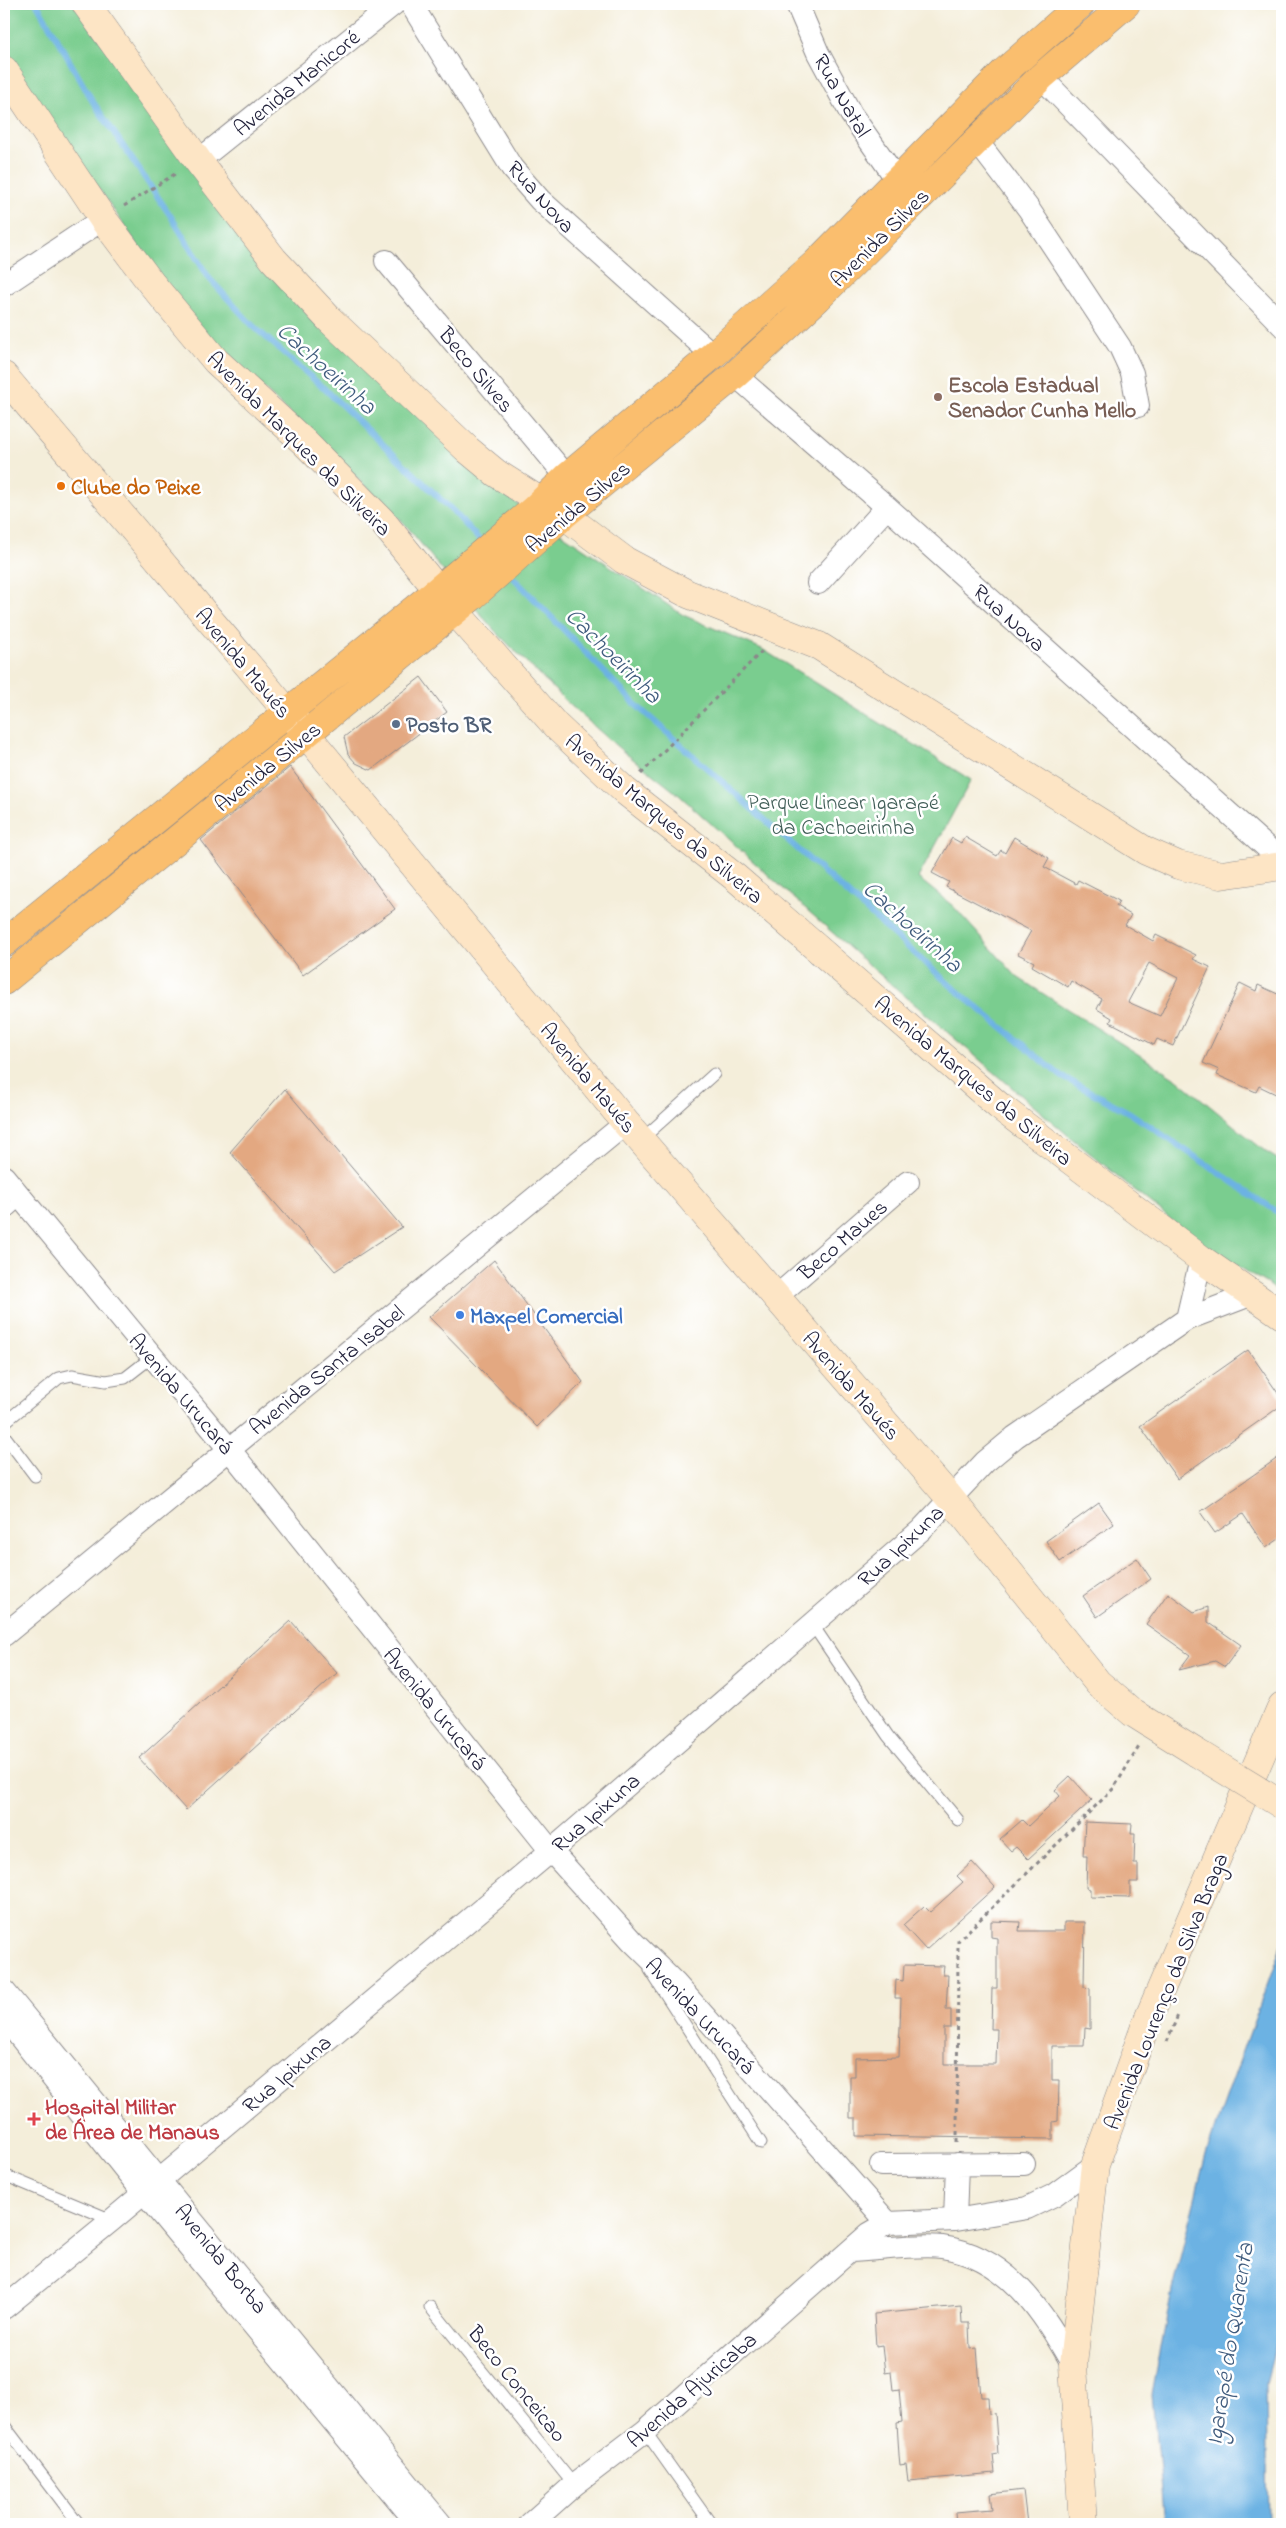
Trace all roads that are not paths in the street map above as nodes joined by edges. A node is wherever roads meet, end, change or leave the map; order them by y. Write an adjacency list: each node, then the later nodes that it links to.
1 (86, 4): 10 (street)
2 (394, 4): 10 (street, Avenida Manicoré)
3 (411, 4): 16 (street, Rua Nova)
4 (797, 4): 11 (street, Rua Natal)
5 (1081, 4): 11 (main road, Avenida Silves)
6 (1126, 4): 8 (main road, Avenida Silves)
7 (4, 70): 12 (street, Avenida Marques da Silveira)
8 (1041, 77): 9 (main road, Avenida Silves); 15 (street)
9 (976, 140): 17 (main road, Avenida Silves); 19 (street)
10 (187, 167): 22 (street)
11 (898, 181): 16 (main road, Avenida Silves)
12 (112, 214): 14 (street); 24 (street, Avenida Marques da Silveira)
13 (386, 260): 20 (street, Beco Silves)
14 (4, 284)
15 (1282, 325)
16 (713, 355): 20 (main road, Avenida Silves)
17 (735, 375): 21 (street, Rua Nova); 22 (main road, Avenida Silves)
18 (4, 376): 25 (street, Avenida Maués)
19 (1138, 406)
20 (567, 477): 22 (main road, Avenida Silves)
21 (887, 507): 23 (street); 27 (street, Rua Nova)
22 (547, 514): 24 (main road, Avenida Silves); 28 (street)
23 (818, 583)
24 (454, 594): 25 (main road, Avenida Silves); 26 (main road, Avenida Silves); 37 (street, Avenida Marques da Silveira)
25 (287, 713): 26 (street, Avenida Maués); 29 (main road, Avenida Silves)
26 (306, 734): 30 (main road, Avenida Silves); 32 (street, Avenida Maués)
27 (1282, 861)
28 (1282, 866)
29 (4, 943)
30 (4, 981)
31 (714, 1074): 32 (lane, Avenida Santa Isabel)
32 (634, 1132): 39 (street, Avenida Maués); 45 (street, Avenida Santa Isabel)
33 (4, 1177): 35 (street, Avenida Urucará)
34 (908, 1182): 39 (street, Beco Maues)
35 (22, 1199): 36 (lane); 42 (street, Avenida Urucará)
36 (4, 1215)
37 (1201, 1259): 38 (street, Avenida Marques da Silveira); 41 (street)
38 (1250, 1295): 40 (street, Avenida Marques da Silveira); 41 (street, Rua Ipixuna)
39 (776, 1297): 47 (street, Avenida Maués)
40 (1282, 1315)
41 (1187, 1319): 47 (street, Rua Ipixuna)
42 (152, 1357): 43 (lane); 45 (street, Avenida Urucará)
43 (4, 1423)
44 (4, 1435): 46 (lane)
45 (229, 1449): 49 (street, Avenida Santa Isabel); 53 (street, Avenida Urucará)
46 (35, 1476)
47 (950, 1498): 48 (street, Rua Ipixuna); 51 (street, Avenida Maués, bridge)
48 (812, 1624): 52 (lane); 53 (street, Rua Ipixuna)
49 (4, 1635)
50 (1282, 1706): 61 (street, Avenida Lourenço da Silva Braga)
51 (1282, 1804)
52 (958, 1820)
53 (551, 1851): 54 (street, Avenida Urucará); 63 (street, Rua Ipixuna)
54 (632, 1941): 57 (lane); 66 (street, Avenida Urucará)
55 (4, 1991): 63 (street, Avenida Borba)
56 (4, 2017): 63 (street, Avenida Borba)
57 (761, 2143)
58 (957, 2164): 59 (street); 60 (street); 65 (street)
59 (1024, 2164)
60 (881, 2165)
61 (1095, 2166): 65 (street, Avenida Ajuricaba); 70 (street, Avenida Lourenço da Silva Braga)
62 (4, 2175): 64 (lane)
63 (151, 2186): 64 (street, Rua Ipixuna); 75 (street, Avenida Borba); 76 (street, Avenida Borba)
64 (112, 2220): 69 (street, Rua Ipixuna)
65 (956, 2220): 66 (street, Avenida Ajuricaba)
66 (888, 2223): 67 (street, Avenida Ajuricaba)
67 (850, 2251): 70 (street); 72 (street, Avenida Ajuricaba)
68 (430, 2307): 73 (lane, Beco Conceicao)
69 (4, 2308)
70 (1073, 2365): 79 (street, Avenida Lourenço da Silva Braga)
71 (4, 2425): 74 (lane)
72 (645, 2431): 73 (street, Avenida Ajuricaba); 78 (lane)
73 (574, 2485): 77 (street, Avenida Ajuricaba)
74 (79, 2524)
75 (418, 2524)
76 (442, 2524)
77 (530, 2524)
78 (711, 2524)
79 (1083, 2524)

